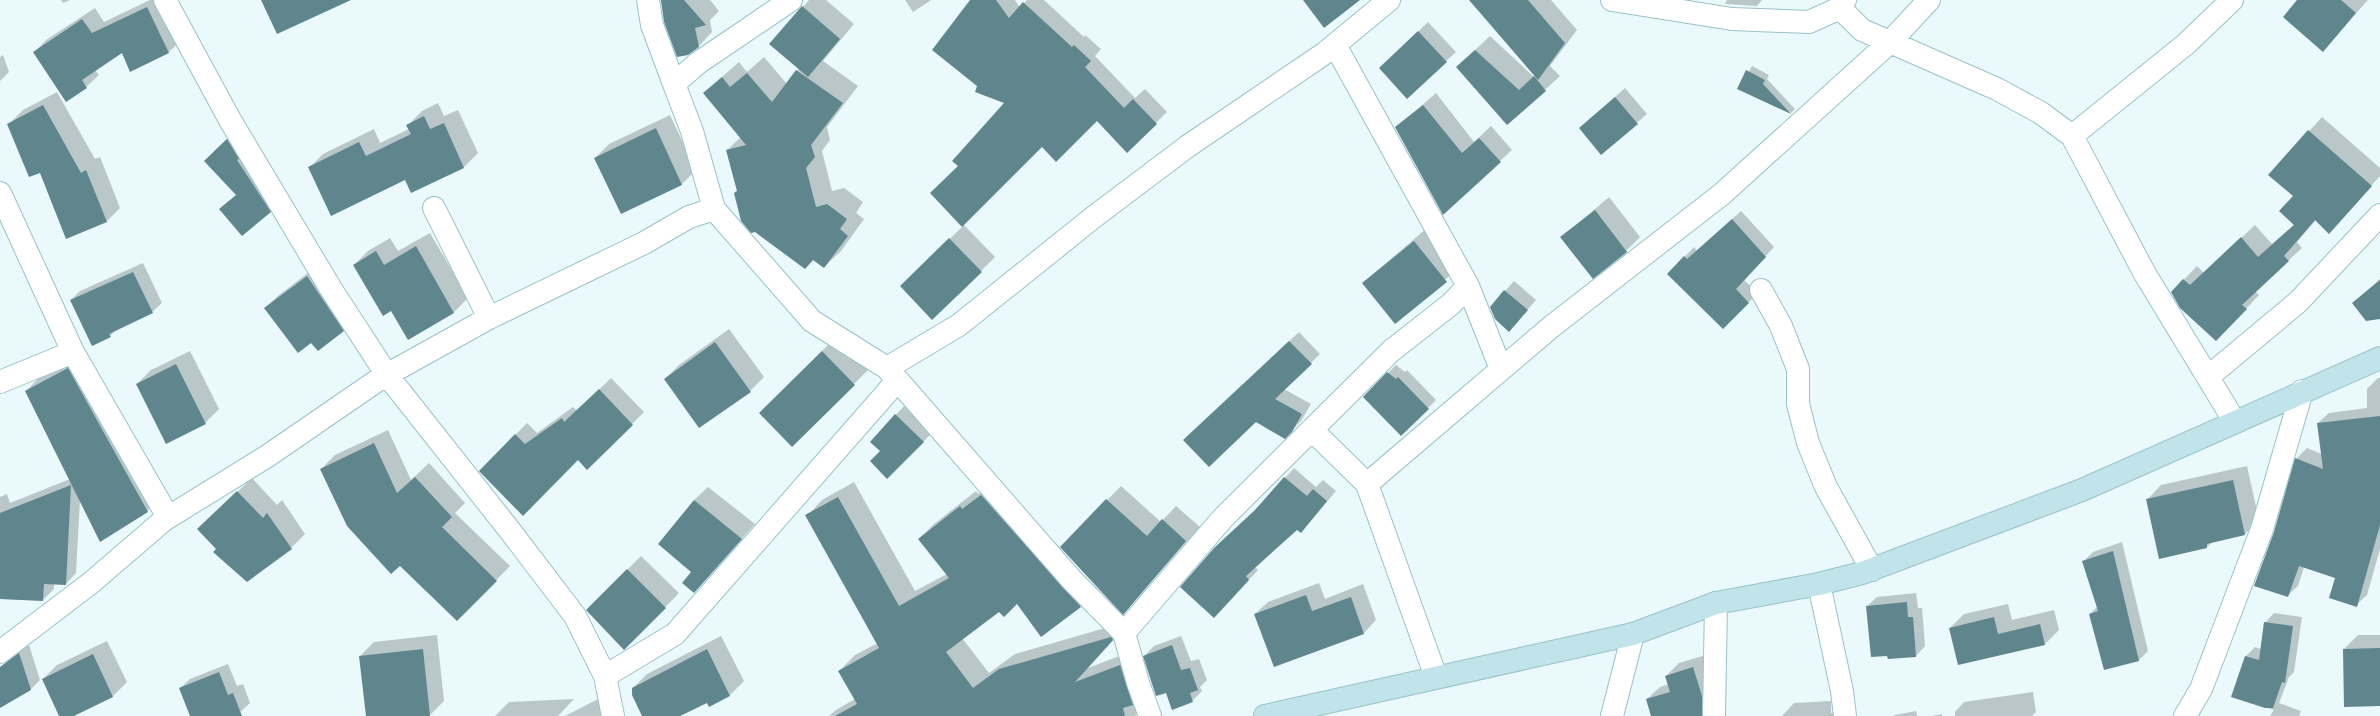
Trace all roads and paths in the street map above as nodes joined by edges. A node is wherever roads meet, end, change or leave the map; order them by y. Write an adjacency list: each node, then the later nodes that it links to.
1 (165, 0): 24 (street)
2 (648, 0): 11 (street)
3 (791, 0): 11 (street)
4 (1389, 0): 10 (street)
5 (1612, 0): 8 (street)
6 (1929, 0): 9 (street)
7 (2232, 0): 12 (street)
8 (1842, 4): 9 (street)
9 (1890, 42): 12 (street); 22 (street)
10 (1335, 45): 17 (street); 23 (street)
11 (674, 84): 15 (street)
12 (2072, 136): 25 (street)
13 (0, 193): 20 (street)
14 (434, 208): 19 (street)
15 (714, 209): 19 (street); 23 (street)
16 (2380, 215): 25 (street)
17 (1468, 286): 22 (street); 29 (street)
18 (1761, 290): 32 (street)
19 (489, 318): 24 (street)
20 (73, 352): 26 (street); 31 (street)
21 (2380, 358): 27 (street)
22 (1501, 369): 30 (street)
23 (892, 374): 35 (street); 38 (street)
24 (387, 375): 31 (street); 38 (street)
25 (2208, 377): 28 (street)
26 (0, 382)
27 (2302, 391): 28 (street); 46 (street)
28 (2235, 422): 32 (street)
29 (1313, 430): 30 (street); 35 (street)
30 (1367, 484): 39 (street)
31 (168, 517): 37 (street)
32 (1872, 570): 33 (street)
33 (1819, 584): 34 (street); 45 (street)
34 (1716, 602): 36 (street); 44 (street)
35 (1124, 633): 41 (street)
36 (1633, 634): 39 (street); 43 (street)
37 (0, 652)
38 (605, 676): 40 (street)
39 (1436, 678): 42 (street)
40 (613, 716)
41 (1150, 716)
42 (1265, 716)
43 (1612, 716)
44 (1714, 716)
45 (1845, 716)
46 (2185, 716)

